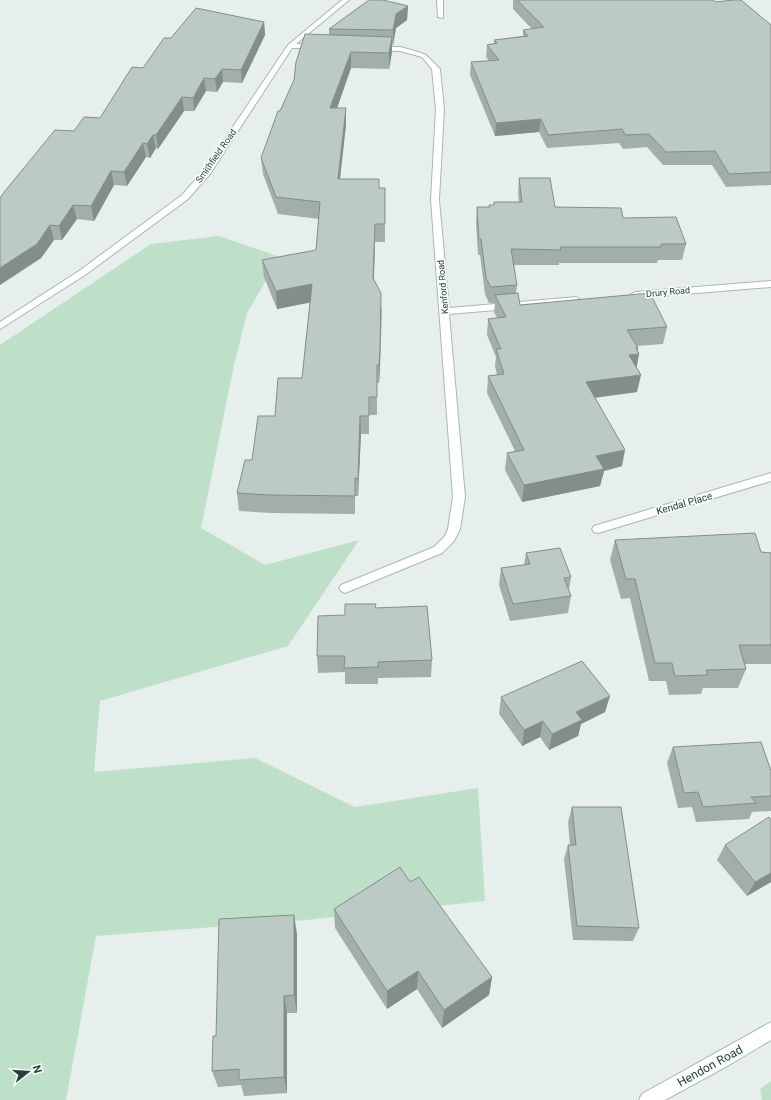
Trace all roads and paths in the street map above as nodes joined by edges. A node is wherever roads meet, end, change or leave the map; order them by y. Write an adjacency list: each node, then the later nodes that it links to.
1 (346, 0): 4 (street, Smithfield Road)
2 (440, 0): 3 (street)
3 (442, 17)
4 (290, 46): 5 (street); 11 (street, Smithfield Road)
5 (329, 47)
6 (368, 48): 10 (street, Kenford Road)
7 (771, 284): 8 (street, Drury Road)
8 (628, 296)
9 (588, 299): 10 (street)
10 (445, 311): 14 (street, Kenford Road)
11 (0, 326)
12 (771, 477): 13 (street, Kendal Place)
13 (598, 529)
14 (345, 588)
15 (771, 1030): 16 (street, Hendon Road)
16 (648, 1100)

